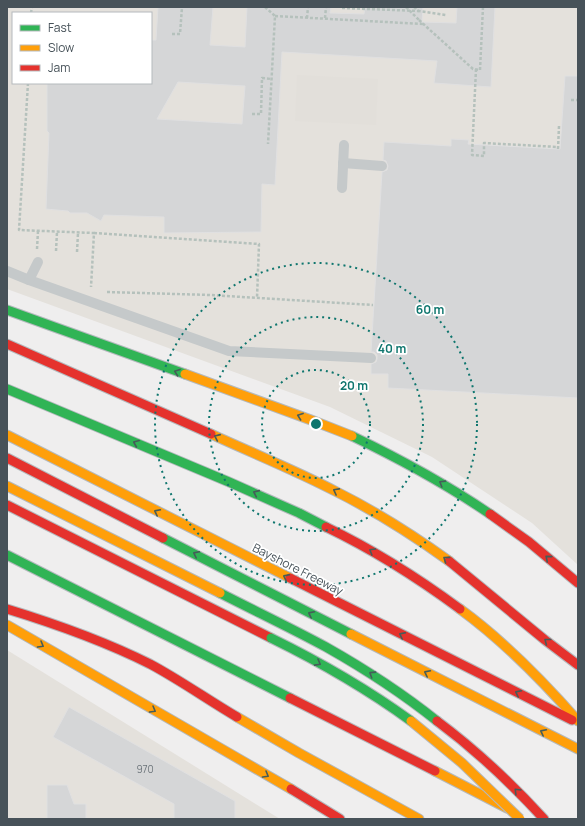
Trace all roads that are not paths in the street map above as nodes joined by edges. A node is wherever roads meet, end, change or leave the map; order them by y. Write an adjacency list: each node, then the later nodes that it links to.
1 (344, 145): 2 (lane)
2 (343, 163): 3 (lane); 4 (lane)
3 (382, 166)
4 (342, 188)
5 (38, 262): 7 (lane)
6 (7, 270): 7 (lane)
7 (29, 280): 10 (lane)
8 (7, 310): 17 (highway, one-way to 8)
9 (7, 344): 20 (highway, one-way to 9)
10 (371, 358)
11 (7, 389): 21 (highway, one-way to 11)
12 (7, 435): 21 (highway, Bayshore Freeway, one-way to 12)
13 (7, 458): 22 (highway, one-way to 13)
14 (7, 486): 27 (highway, one-way to 14)
15 (7, 505): 25 (highway, one-way to 25, bridge)
16 (7, 555): 26 (highway)
17 (578, 583)
18 (7, 609): 24 (highway)
19 (7, 625): 23 (highway, one-way to 23)
20 (578, 664)
21 (578, 722)
22 (578, 749)
23 (340, 819)
24 (419, 819)
25 (520, 819)
26 (529, 819)
27 (544, 819)

